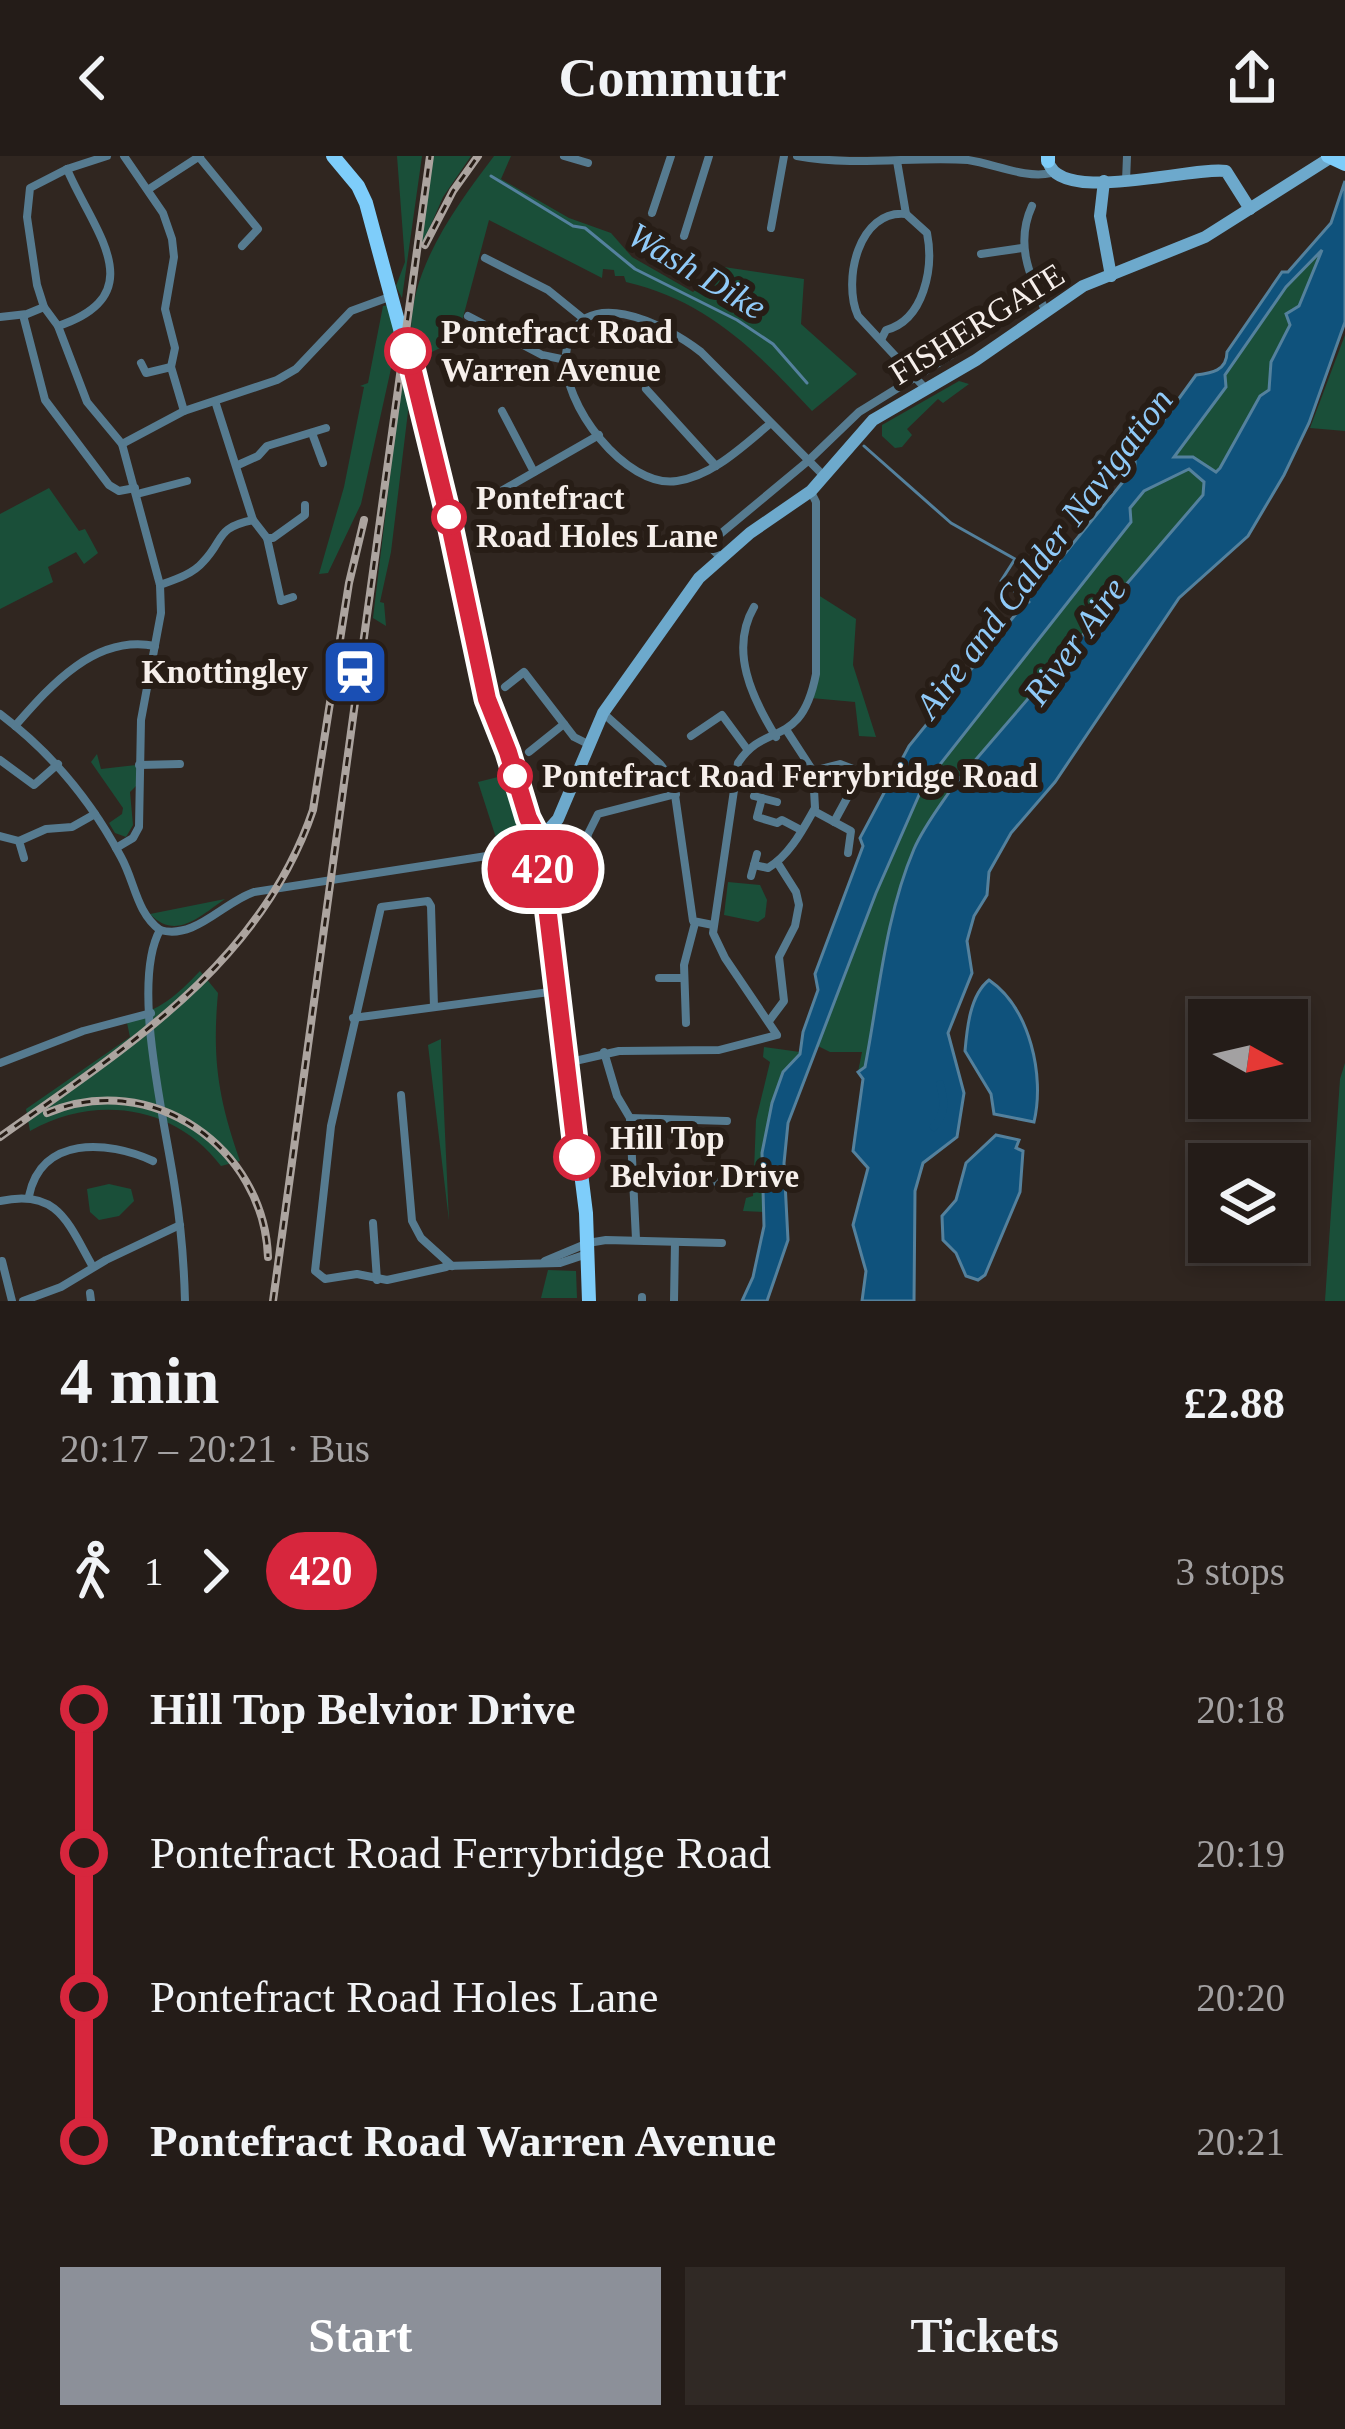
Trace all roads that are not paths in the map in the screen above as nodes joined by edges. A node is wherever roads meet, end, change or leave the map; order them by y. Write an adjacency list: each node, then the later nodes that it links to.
1 (107, 156): 18 (street)
2 (124, 156): 21 (street)
3 (200, 156): 21 (street); 28 (street)
4 (333, 156): 34 (main road)
5 (671, 156): 24 (street)
6 (709, 156): 27 (street)
7 (784, 156): 26 (street)
8 (797, 156): 12 (street)
9 (1127, 156): 19 (street)
10 (1330, 156): 17 (main road); 23 (main road, FISHERGATE)
11 (570, 157): 15 (street)
12 (814, 158): 13 (street)
13 (897, 161): 14 (street); 25 (street)
14 (1000, 161): 16 (street)
15 (588, 163)
16 (1049, 163): 20 (main road)
17 (1345, 164)
18 (67, 170): 35 (street); 42 (street)
19 (1126, 181): 20 (main road); 23 (main road)
20 (1098, 186): 32 (main road)
21 (148, 189): 47 (street)
22 (1032, 206): 29 (street)
23 (1250, 209): 32 (main road, FISHERGATE)
24 (652, 213)
25 (906, 214): 41 (street); 43 (street)
26 (771, 228)
27 (684, 236)
28 (242, 246)
29 (1022, 248): 30 (street); 33 (street)
30 (981, 254)
31 (485, 258): 40 (street)
32 (1111, 276): 36 (main road, FISHERGATE)
33 (1037, 293): 36 (street); 48 (street, FISHERGATE)
34 (394, 303): 51 (street); 100 (main road)
35 (44, 307): 37 (street); 42 (street)
36 (1045, 310): 50 (main road, FISHERGATE)
37 (23, 315): 39 (street); 66 (street)
38 (468, 316): 45 (street)
39 (0, 317)
40 (585, 321): 45 (street); 54 (street)
41 (868, 325): 43 (street); 44 (street)
42 (58, 326): 58 (street)
43 (891, 328): 44 (street)
44 (882, 338): 48 (street)
45 (566, 360): 57 (street)
46 (141, 363): 47 (street)
47 (172, 368): 52 (street)
48 (915, 375): 50 (street); 59 (street, FISHERGATE)
49 (646, 389): 62 (street)
50 (927, 390): 64 (main road, FISHERGATE)
51 (214, 401): 52 (street); 61 (street)
52 (184, 411): 58 (street)
53 (502, 411): 63 (street)
54 (771, 424): 59 (street); 62 (street)
55 (326, 428): 56 (street)
56 (312, 433): 60 (street); 61 (street)
57 (599, 434): 62 (street); 63 (street)
58 (122, 444): 66 (street)
59 (808, 461): 64 (street); 72 (street, FISHERGATE)
60 (322, 463)
61 (238, 465): 70 (street)
62 (716, 466)
63 (534, 472): 67 (street)
64 (824, 476): 68 (main road, FISHERGATE)
65 (187, 481): 66 (street)
66 (136, 491): 73 (street)
67 (496, 494)
68 (805, 495): 72 (main road, FISHERGATE); 82 (street)
69 (304, 505): 71 (street)
70 (253, 520): 71 (street); 73 (street)
71 (267, 538): 74 (street)
72 (720, 557): 78 (main road, FISHERGATE)
73 (160, 586): 76 (street)
74 (293, 597)
75 (754, 607): 84 (street)
76 (154, 646): 81 (street); 91 (street)
77 (506, 687): 80 (street)
78 (603, 713): 85 (main road, FISHERGATE); 93 (street)
79 (0, 714): 81 (street)
80 (564, 724): 85 (street); 87 (street)
81 (15, 726): 89 (street)
82 (787, 731): 84 (street); 92 (street)
83 (691, 736): 86 (street)
84 (776, 736): 86 (street)
85 (588, 743): 100 (main road, FISHERGATE)
86 (747, 749): 109 (street)
87 (529, 752)
88 (0, 760): 89 (street)
89 (58, 764): 96 (street)
90 (181, 764): 91 (street)
91 (140, 765): 102 (street)
92 (814, 771): 95 (street); 97 (street)
93 (676, 794): 106 (street); 108 (street)
94 (777, 802): 98 (street)
95 (814, 811): 97 (street); 98 (street)
96 (95, 814): 101 (street); 102 (street)
97 (834, 822): 103 (street)
98 (799, 829): 105 (street)
99 (0, 836): 101 (street)
100 (539, 839): 110 (street); 113 (main road)
101 (19, 841): 104 (street)
102 (116, 848): 110 (street)
103 (848, 854)
104 (24, 858)
105 (777, 862): 107 (street); 117 (street)
106 (595, 867)
107 (751, 876)
108 (695, 923): 109 (street); 112 (street)
109 (713, 925): 117 (street)
110 (160, 930): 115 (street)
111 (659, 978): 112 (street)
112 (683, 978): 118 (street)
113 (557, 991): 114 (street); 121 (main road)
114 (434, 1007): 116 (street); 116 (street)
115 (152, 1017): 120 (street); 131 (street)
116 (353, 1018): 139 (street)
117 (770, 1021): 119 (street)
118 (686, 1023)
119 (604, 1052): 121 (street); 123 (street)
120 (0, 1063)
121 (566, 1063): 135 (main road)
122 (400, 1095): 137 (street)
123 (630, 1118): 124 (street); 126 (street)
124 (727, 1120)
125 (153, 1161): 128 (street)
126 (634, 1179): 127 (street); 132 (street)
127 (728, 1182)
128 (29, 1196): 129 (street); 138 (street)
129 (0, 1201)
130 (373, 1223): 139 (street)
131 (180, 1225): 138 (street); 142 (street)
132 (637, 1239): 133 (street); 135 (street)
133 (675, 1242): 134 (street); 144 (street)
134 (722, 1243)
135 (585, 1249): 137 (street); 143 (main road)
136 (4, 1261): 140 (street)
137 (449, 1266): 139 (street)
138 (93, 1267): 141 (street)
139 (378, 1280)
140 (12, 1301)
141 (23, 1301)
142 (185, 1301)
143 (588, 1301)
144 (674, 1301)

